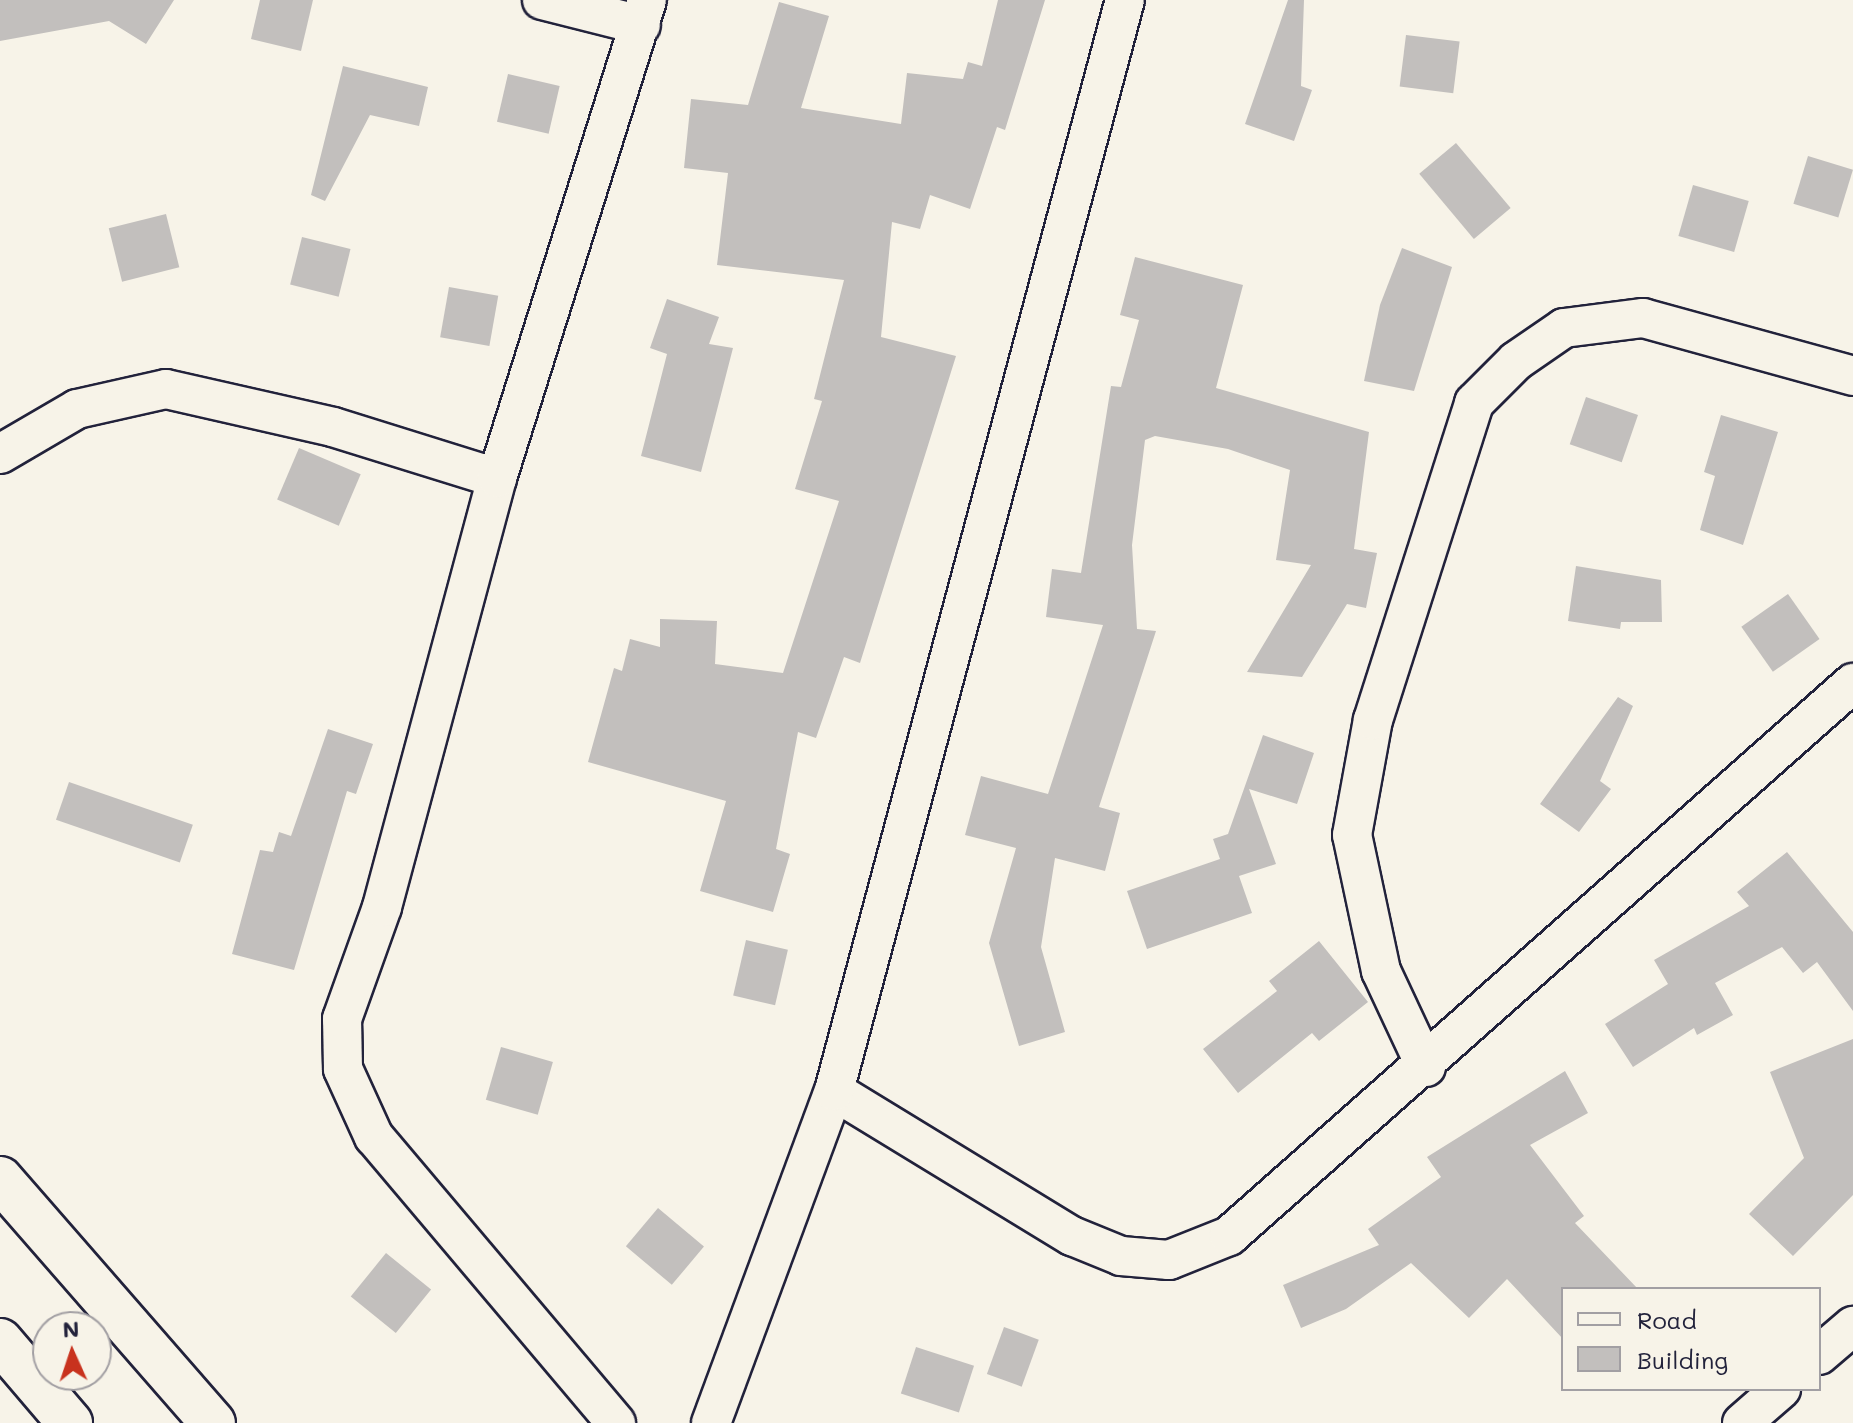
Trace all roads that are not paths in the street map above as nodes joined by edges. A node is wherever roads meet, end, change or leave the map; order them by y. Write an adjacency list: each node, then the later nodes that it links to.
1 (542, 0): 3 (street)
2 (1125, 0): 9 (street)
3 (644, 13): 6 (street)
4 (1853, 376): 8 (street)
5 (0, 454): 6 (street)
6 (497, 478): 17 (street)
7 (1853, 683): 8 (street)
8 (1426, 1067): 9 (street)
9 (834, 1091): 18 (street)
10 (0, 1179): 16 (street)
11 (1853, 1326): 13 (street)
12 (0, 1341): 15 (street)
13 (1821, 1353)
14 (1779, 1391): 19 (street)
15 (70, 1423)
16 (213, 1423)
17 (616, 1423)
18 (711, 1423)
19 (1742, 1423)

